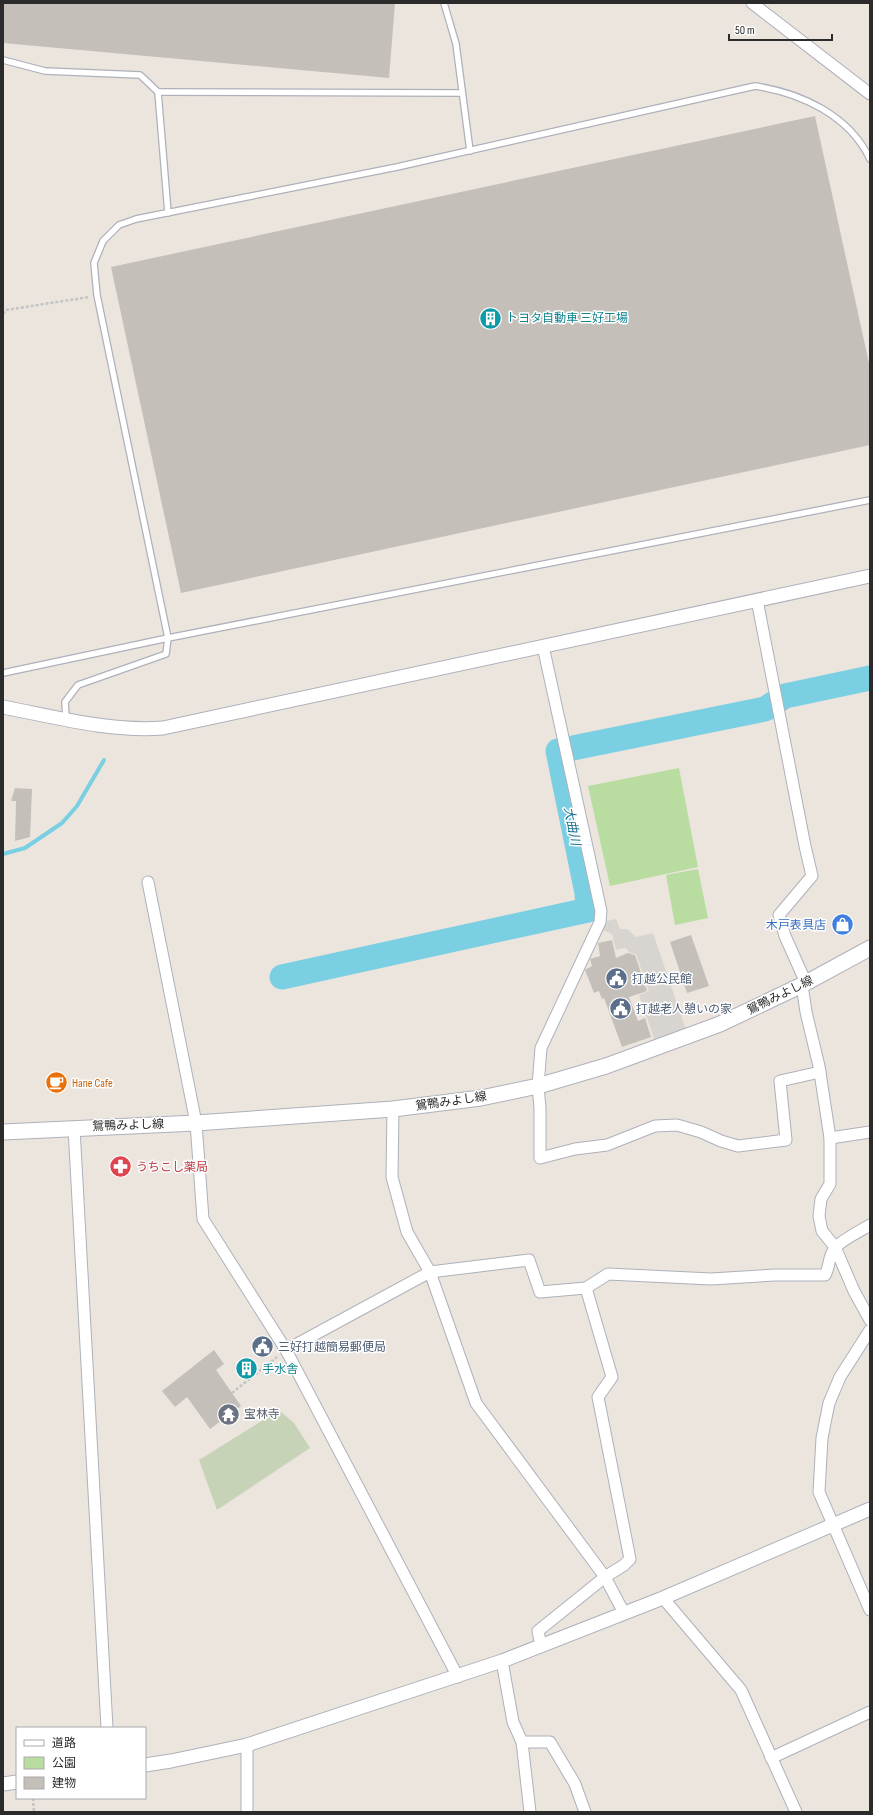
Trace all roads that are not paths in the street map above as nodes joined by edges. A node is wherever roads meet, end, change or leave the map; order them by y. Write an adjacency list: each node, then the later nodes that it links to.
1 (444, 3): 5 (lane)
2 (752, 3): 6 (street)
3 (3, 60): 4 (lane)
4 (158, 92): 5 (lane); 9 (lane)
5 (462, 93): 7 (lane)
6 (870, 94)
7 (470, 151): 8 (lane); 9 (lane)
8 (870, 159)
9 (168, 213): 13 (lane)
10 (870, 500): 13 (lane)
11 (870, 576): 12 (street)
12 (756, 600): 14 (street); 20 (street)
13 (168, 638): 15 (lane); 17 (lane)
14 (544, 646): 17 (street); 22 (street)
15 (3, 673)
16 (3, 707): 17 (street)
17 (66, 718)
18 (148, 882): 24 (street)
19 (870, 948): 20 (main road, 鴛鴨みよし線)
20 (804, 984): 21 (street); 22 (main road, 鴛鴨みよし線)
21 (820, 1072): 22 (street); 28 (street)
22 (538, 1086): 23 (main road, 鴛鴨みよし線)
23 (393, 1109): 24 (main road, 鴛鴨みよし線); 31 (street)
24 (196, 1123): 25 (main road, 鴛鴨みよし線); 35 (street)
25 (74, 1128): 26 (main road, 鴛鴨みよし線); 46 (street)
26 (3, 1132)
27 (870, 1132): 28 (street)
28 (830, 1138): 30 (street)
29 (870, 1225): 30 (street)
30 (835, 1248): 32 (street); 33 (street)
31 (430, 1272): 32 (street); 35 (street); 38 (street)
32 (586, 1288): 38 (street)
33 (870, 1320)
34 (870, 1330): 37 (street)
35 (286, 1350): 44 (street)
36 (870, 1509): 37 (street)
37 (833, 1525): 39 (street); 40 (street)
38 (605, 1577): 41 (street); 42 (street)
39 (663, 1598): 41 (street); 49 (street)
40 (870, 1610)
41 (624, 1613): 42 (street)
42 (541, 1646): 43 (street)
43 (502, 1661): 44 (street); 47 (street)
44 (458, 1677): 48 (street)
45 (870, 1712): 49 (street)
46 (107, 1727)
47 (522, 1742): 54 (street); 55 (street)
48 (247, 1745): 50 (street); 53 (street)
49 (771, 1758): 56 (street)
50 (146, 1765)
51 (16, 1782): 52 (street)
52 (3, 1784)
53 (247, 1812)
54 (530, 1812)
55 (585, 1812)
56 (796, 1812)

